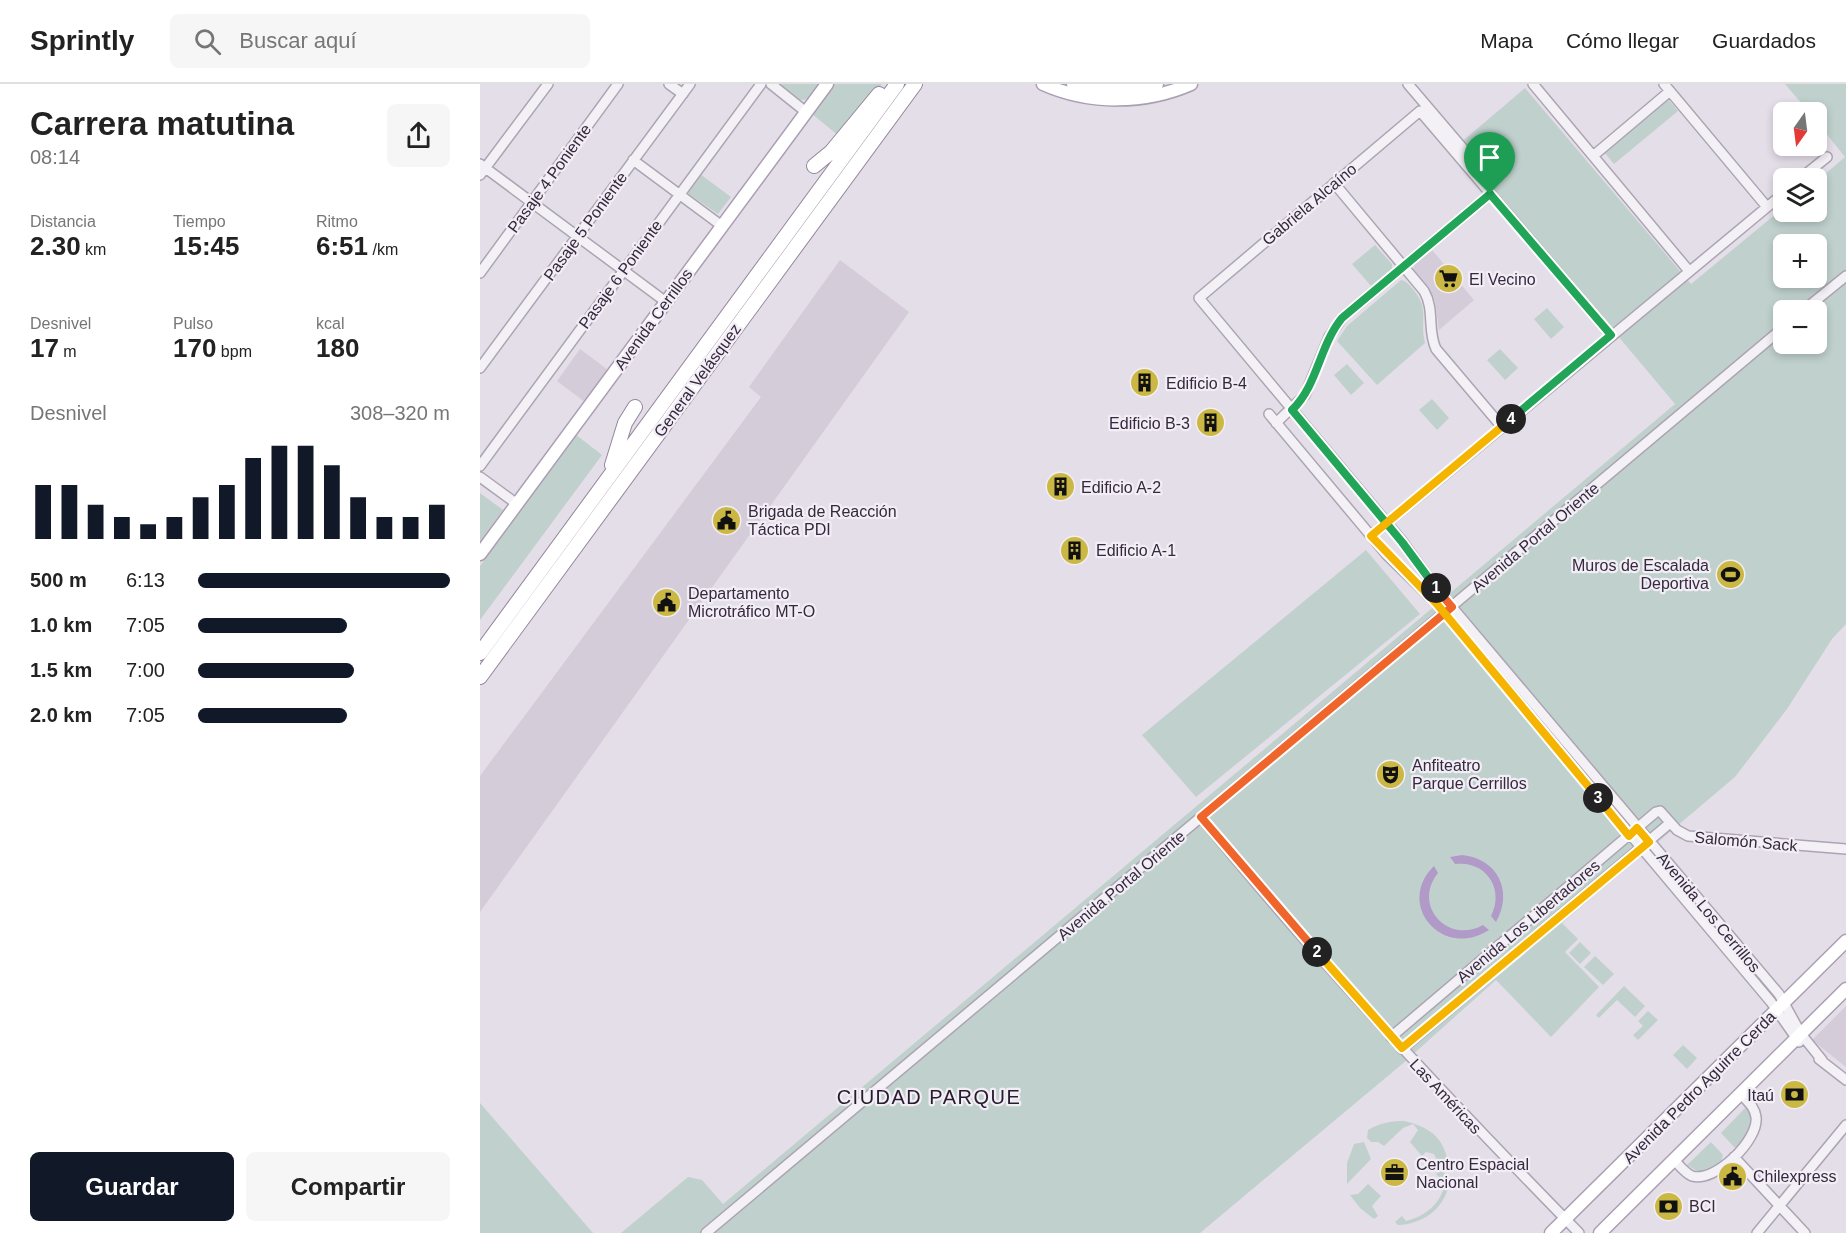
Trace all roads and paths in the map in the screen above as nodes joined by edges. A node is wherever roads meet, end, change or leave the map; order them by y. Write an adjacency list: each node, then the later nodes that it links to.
1 (548, 84): 26 (street)
2 (618, 84): 31 (street, Pasaje 4 Poniente)
3 (669, 84): 18 (street)
4 (690, 84): 18 (street, Pasaje 5 Poniente)
5 (760, 84): 28 (street, Pasaje 6 Poniente)
6 (771, 84): 19 (street)
7 (827, 84): 19 (main road, Avenida Cerrillos)
8 (889, 84): 24 (highway)
9 (897, 84): 53 (highway, General Velásquez)
10 (915, 84): 60 (highway, General Velásquez)
11 (1043, 84): 14 (main road)
12 (1073, 84): 13 (main road)
13 (1157, 84)
14 (1191, 84)
15 (1408, 84): 22 (street)
16 (1533, 84): 20 (street)
17 (1667, 88): 20 (street); 32 (street)
18 (683, 94): 23 (street, Pasaje 5 Poniente)
19 (806, 112): 33 (main road, Avenida Cerrillos)
20 (1593, 156): 37 (street)
21 (1827, 157): 25 (street)
22 (1471, 158)
23 (633, 160): 28 (street); 34 (street, Pasaje 5 Poniente)
24 (814, 166)
25 (1813, 168)
26 (482, 169): 31 (street)
27 (1334, 183): 29 (street, Gabriela Alcaíno); 35 (street); 40 (street, Gabriela Alcaíno)
28 (679, 194): 33 (street); 36 (street, Pasaje 6 Poniente)
29 (1490, 194): 35 (street); 43 (street)
30 (1773, 202): 32 (street)
31 (532, 203): 34 (street); 38 (street, Pasaje 4 Poniente)
32 (1767, 207): 37 (street)
33 (722, 225): 42 (main road, Avenida Cerrillos)
34 (577, 236): 36 (street); 45 (street, Pasaje 5 Poniente)
35 (1404, 267): 47 (street); 50 (street)
36 (623, 270): 42 (street); 51 (street, Pasaje 6 Poniente)
37 (1689, 271): 43 (street)
38 (480, 273)
39 (1846, 276): 41 (street)
40 (1199, 298): 47 (street, Avenida Los Cerrillos)
41 (1816, 300)
42 (666, 302): 54 (main road, Avenida Cerrillos)
43 (1611, 335): 50 (street)
44 (1773, 336): 58 (street, Avenida Portal Oriente)
45 (480, 369)
46 (635, 406): 53 (highway)
47 (1292, 410): 49 (street); 55 (street, Avenida Los Cerrillos)
48 (1269, 414): 49 (street, Avenida Los Cerrillos)
49 (1276, 423): 56 (street, Avenida Los Cerrillos)
50 (1502, 427): 55 (street)
51 (480, 466)
52 (480, 477): 54 (street)
53 (604, 484): 59 (highway, General Velásquez)
54 (517, 504): 57 (main road, Avenida Cerrillos)
55 (1387, 524): 56 (street); 58 (street, Avenida Los Cerrillos)
56 (1371, 536): 58 (street, Avenida Los Cerrillos)
57 (480, 554)
58 (1448, 610): 62 (street, Avenida Portal Oriente); 64 (street, Avenida Los Cerrillos); 65 (street, Avenida Los Cerrillos)
59 (480, 653)
60 (480, 677)
61 (1656, 812): 63 (street, Salomón Sack); 64 (street, Avenida Los Libertadores)
62 (1201, 817): 73 (street, Las Américas); 82 (street, Avenida Portal Oriente)
63 (1670, 823): 66 (street, Avenida Los Libertadores); 68 (street, Salomón Sack)
64 (1637, 828): 65 (street, Avenida Los Libertadores); 66 (street, Avenida Los Cerrillos)
65 (1629, 836): 67 (street, Avenida Los Cerrillos); 73 (street, Avenida Los Libertadores)
66 (1649, 842): 67 (street, Avenida Los Libertadores); 71 (street, Avenida Los Cerrillos)
67 (1641, 849): 71 (street, Avenida Los Cerrillos); 74 (street, Avenida Los Libertadores)
68 (1846, 849)
69 (1846, 941): 71 (main road, Avenida Pedro Aguirre Cerda)
70 (1846, 989): 72 (main road, Avenida Pedro Aguirre Cerda)
71 (1780, 1006): 72 (street, Avenida Los Cerrillos); 81 (main road, Avenida Pedro Aguirre Cerda)
72 (1799, 1036): 75 (street, Avenida Los Cerrillos); 76 (main road, Avenida Pedro Aguirre Cerda)
73 (1391, 1037): 74 (street, Las Américas)
74 (1402, 1048): 81 (street, Las Américas)
75 (1846, 1080)
76 (1741, 1094): 78 (street, Avenida Pedro Aguirre Cerda); 79 (main road, Avenida Pedro Aguirre Cerda)
77 (1846, 1125): 80 (street)
78 (1734, 1157): 79 (street, Avenida Pedro Aguirre Cerda); 80 (street)
79 (1674, 1160): 85 (main road, Avenida Pedro Aguirre Cerda)
80 (1781, 1207): 86 (street); 87 (street)
81 (1565, 1219): 83 (main road, Avenida Pedro Aguirre Cerda); 84 (street, Las Américas)
82 (706, 1233)
83 (1551, 1233)
84 (1579, 1233)
85 (1600, 1233)
86 (1757, 1233)
87 (1805, 1233)

